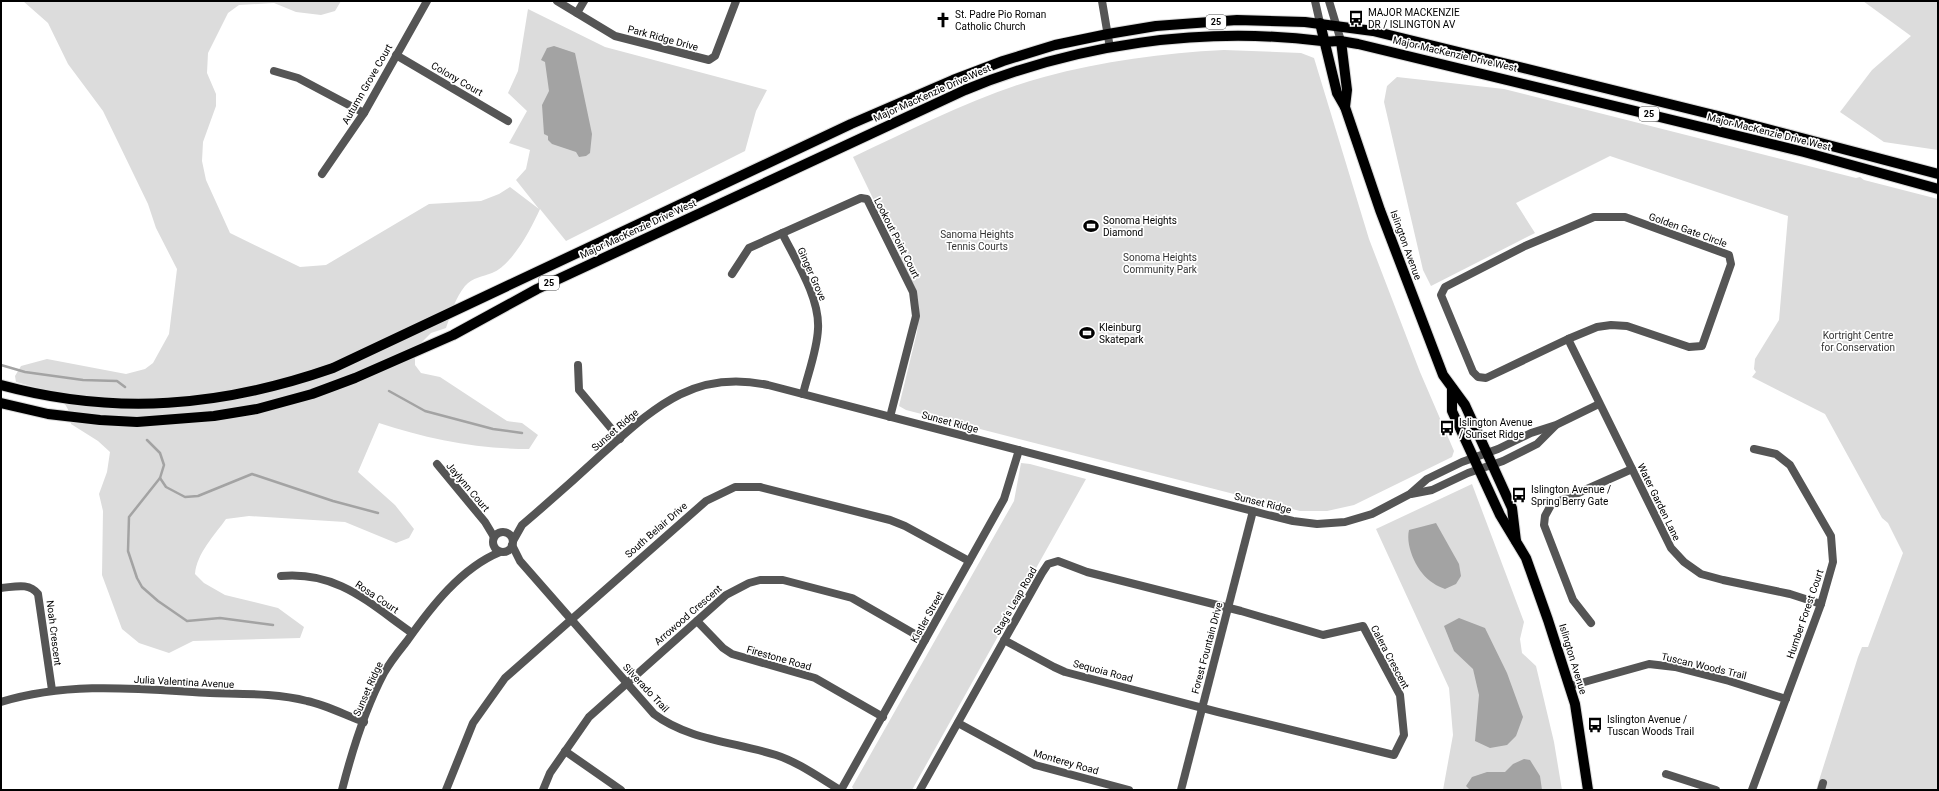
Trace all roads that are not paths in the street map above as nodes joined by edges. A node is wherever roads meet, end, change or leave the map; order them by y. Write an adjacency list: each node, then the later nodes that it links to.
1 (427, 1): 15 (street, Autumn Grove Court)
2 (557, 1): 8 (street, Park Ridge Drive)
3 (584, 1): 8 (street)
4 (736, 1): 8 (street, Park Ridge Drive)
5 (1102, 1): 11 (street)
6 (1315, 1): 9 (street, Islington Avenue)
7 (1329, 1): 10 (street, Islington Avenue)
8 (577, 13)
9 (1320, 23): 10 (main road, Major MacKenzie Drive West / 25); 11 (main road, Major MacKenzie Drive West / 25); 13 (main road, Islington Avenue)
10 (1335, 25): 12 (street, Islington Avenue); 21 (main road, Major MacKenzie Drive West / 25)
11 (1108, 34): 14 (street); 27 (main road, Major MacKenzie Drive West / 25)
12 (1341, 41): 13 (main road, Major MacKenzie Drive West / 25); 17 (main road, Islington Avenue); 22 (main road, Major MacKenzie Drive West / 25)
13 (1324, 42): 14 (main road, Major MacKenzie Drive West / 25); 17 (main road, Islington Avenue)
14 (1110, 48): 30 (main road, Major MacKenzie Drive West / 25)
15 (396, 55): 18 (street, Autumn Grove Court); 19 (street, Colony Court)
16 (274, 70): 18 (street)
17 (1345, 107): 28 (main road, Islington Avenue)
18 (364, 113): 20 (street, Autumn Grove Court)
19 (508, 121)
20 (322, 174)
21 (1938, 174)
22 (1938, 189)
23 (782, 233): 24 (street, Lookout Point Court); 29 (street, Ginger Grove); 32 (street, Lookout Point Court)
24 (732, 274)
25 (1568, 339): 25 (street, Golden Gate Circle); 31 (street, Water Garden Lane)
26 (578, 364): 34 (street)
27 (1, 385)
28 (1452, 388): 37 (main road, Islington Avenue); 38 (main road, Islington Avenue)
29 (803, 394): 32 (street, Sunset Ridge); 34 (street, Sunset Ridge)
30 (1, 403)
31 (1599, 404): 33 (street); 42 (street, Water Garden Lane)
32 (890, 416): 36 (street, Sunset Ridge)
33 (1556, 425): 37 (street, Sunset Ridge); 40 (street, Sunset Ridge)
34 (620, 439): 45 (street, Sunset Ridge)
35 (1754, 449): 55 (street, Humber Forest Court)
36 (1019, 450): 44 (street, Sunset Ridge); 52 (street, Kistler Street)
37 (1487, 453): 38 (street, Sunset Ridge); 40 (main road, Islington Avenue)
38 (1473, 458): 41 (main road, Islington Avenue); 43 (street, Sunset Ridge)
39 (437, 464): 46 (street, Jaylynn Court)
40 (1492, 464): 41 (street, Sunset Ridge); 47 (main road, Islington Avenue)
41 (1479, 469): 43 (street, Sunset Ridge); 47 (main road, Islington Avenue)
42 (1632, 469): 55 (street, Water Garden Lane); 59 (street)
43 (1410, 494): 44 (street, Sunset Ridge)
44 (1253, 511): 56 (street, Forest Fountain Drive)
45 (522, 525): 46 (street, Sunset Ridge); 48 (street, Sunset Ridge)
46 (498, 536): 48 (street); 49 (street); 50 (street, Sunset Ridge)
47 (1516, 541): 64 (main road, Islington Avenue)
48 (513, 543): 49 (street); 51 (street, Silverado Trail)
49 (502, 552): 50 (street, Sunset Ridge); 51 (street, Silverado Trail)
50 (485, 558): 60 (street, Sunset Ridge)
51 (520, 561): 57 (street, Silverado Trail)
52 (969, 561): 57 (street, South Belair Drive); 61 (street, Kistler Street)
53 (281, 576): 60 (street, Rosa Court)
54 (1, 588): 65 (street, Noah Crescent)
55 (1821, 604): 66 (street, Humber Forest Court)
56 (1228, 608): 62 (street, Stag's Leap Road); 68 (street, Forest Fountain Drive); 68 (street, Calera Crescent)
57 (571, 619): 63 (street, Silverado Trail); 75 (street, South Belair Drive)
58 (697, 621): 61 (street, Arrowood Crescent); 63 (street, Arrowood Crescent); 69 (street, Firestone Road)
59 (1591, 623)
60 (412, 633): 70 (street, Sunset Ridge)
61 (926, 640): 69 (street, Kistler Street)
62 (1004, 640): 68 (street, Sequoia Road); 71 (street, Stag's Leap Road)
63 (627, 682): 72 (street, Arrowood Crescent); 78 (street, Silverado Trail)
64 (1570, 686): 66 (street, Tuscan Woods Trail); 82 (main road, Islington Avenue)
65 (52, 690): 67 (street, Julia Valentina Avenue); 70 (street, Julia Valentina Avenue)
66 (1786, 699): 84 (street, Humber Forest Court)
67 (1, 702)
68 (1202, 708): 81 (street, Forest Fountain Drive)
69 (883, 716): 78 (street, Kistler Street)
70 (364, 722): 74 (street, Sunset Ridge)
71 (958, 723): 79 (street, Stag's Leap Road); 80 (street, Monterey Road)
72 (565, 751): 76 (street, Arrowood Crescent); 77 (street)
73 (1666, 774): 83 (street)
74 (342, 790)
75 (446, 790)
76 (543, 790)
77 (621, 790)
78 (841, 790)
79 (920, 790)
80 (1129, 790)
81 (1181, 790)
82 (1588, 790)
83 (1716, 790)
84 (1752, 790)

